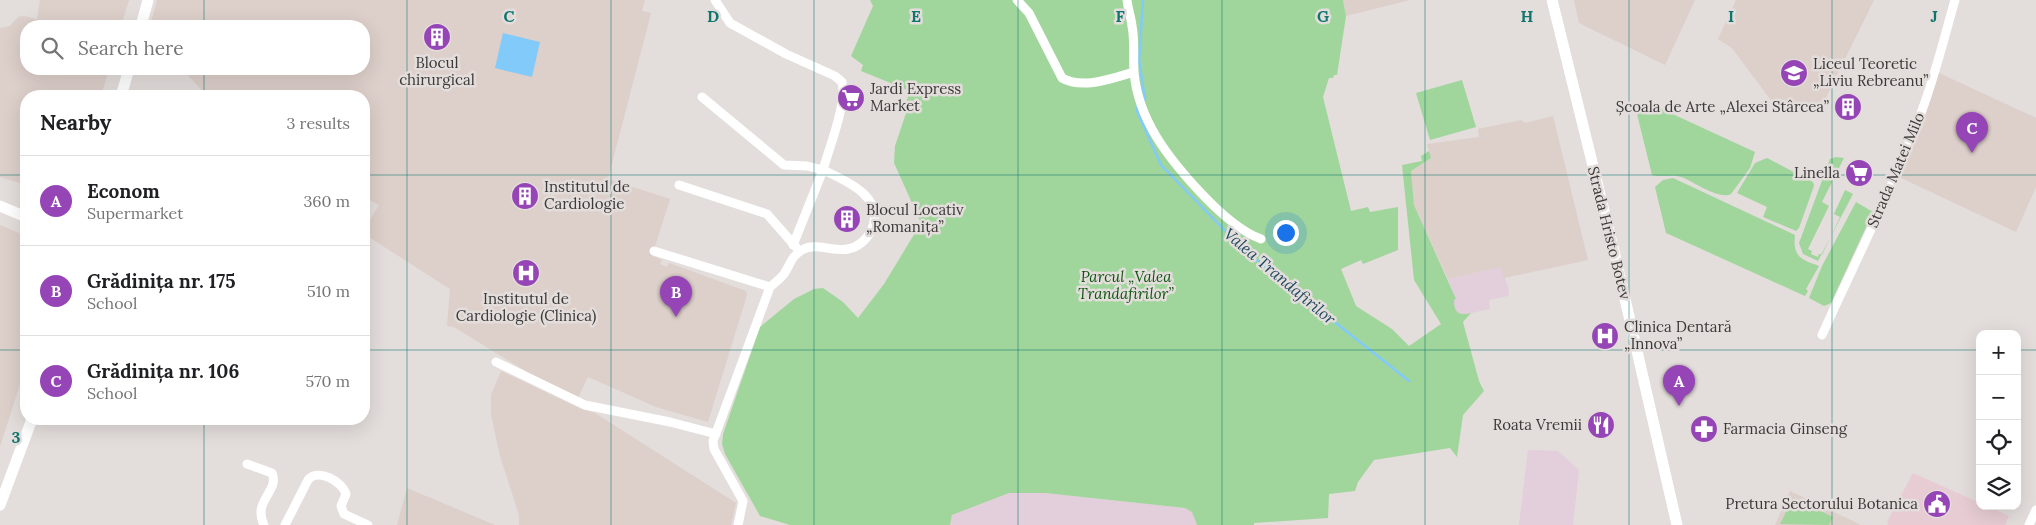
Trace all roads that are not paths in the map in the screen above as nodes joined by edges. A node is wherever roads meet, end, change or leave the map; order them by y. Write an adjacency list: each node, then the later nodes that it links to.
1 (148, 0): 7 (main road)
2 (715, 0): 12 (street)
3 (1017, 0): 8 (street)
4 (1127, 0): 8 (street)
5 (1552, 0): 31 (main road, Strada Hristo Botev)
6 (1955, 0): 20 (street, Strada Matei Milo)
7 (143, 20)
8 (1134, 72): 16 (street)
9 (127, 75): 10 (main road)
10 (123, 90)
11 (702, 97): 12 (street)
12 (823, 170): 17 (street); 17 (street)
13 (679, 185): 17 (street)
14 (0, 206): 15 (main road)
15 (20, 214)
16 (1261, 239)
17 (796, 248): 19 (street)
18 (654, 251): 19 (street)
19 (770, 287): 23 (street)
20 (1822, 335)
21 (496, 362): 23 (street)
22 (30, 425): 25 (main road)
23 (716, 434): 30 (street)
24 (247, 464): 27 (street)
25 (0, 505)
26 (2036, 510): 32 (street)
27 (264, 525)
28 (285, 525): 29 (street)
29 (368, 525)
30 (738, 525)
31 (1677, 525)
32 (2029, 525)

